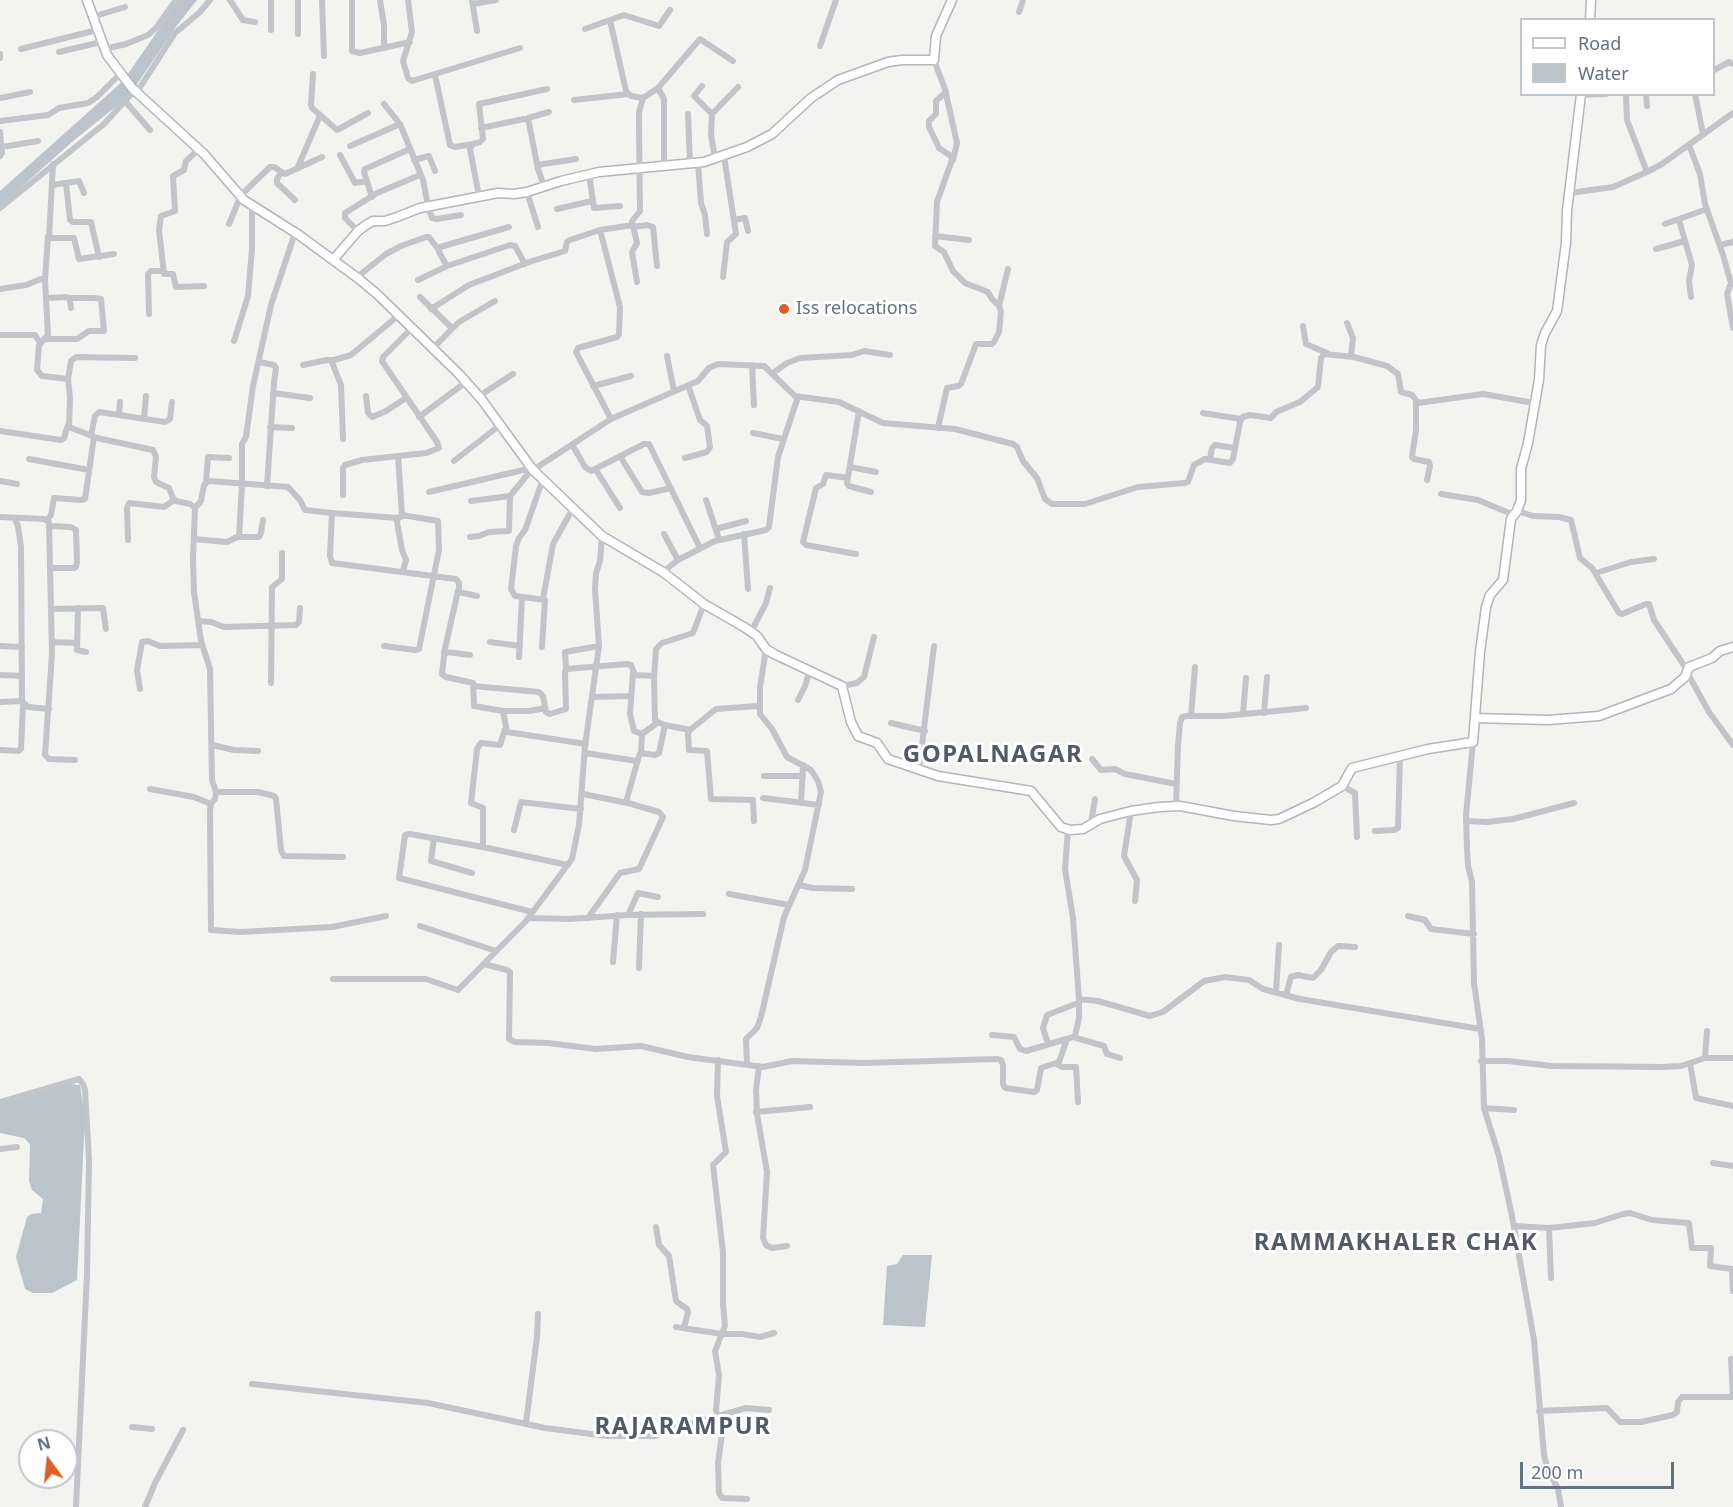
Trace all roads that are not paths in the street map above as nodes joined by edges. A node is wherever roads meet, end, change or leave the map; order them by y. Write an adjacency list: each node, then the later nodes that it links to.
1 (87, 0): 20 (street)
2 (176, 0): 30 (street)
3 (210, 0): 48 (street)
4 (230, 0): 23 (street)
5 (271, 0): 26 (street)
6 (298, 0): 28 (street)
7 (322, 0): 36 (street)
8 (352, 0): 32 (street)
9 (380, 0): 32 (street)
10 (408, 0): 29 (street)
11 (496, 0): 16 (street)
12 (836, 0): 31 (street)
13 (952, 0): 37 (street)
14 (1023, 0): 19 (street)
15 (1591, 0): 21 (street)
16 (472, 2): 27 (street)
17 (125, 7): 20 (street)
18 (670, 10): 22 (street)
19 (1019, 12)
20 (92, 17): 25 (street)
21 (1590, 18)
22 (610, 20): 24 (street); 50 (street)
23 (255, 22)
24 (585, 29)
25 (97, 30): 30 (street); 34 (street)
26 (271, 30)
27 (477, 31)
28 (298, 34)
29 (410, 42): 32 (street); 42 (street)
30 (102, 45): 35 (street); 43 (street)
31 (820, 46)
32 (384, 48)
33 (520, 48): 42 (street)
34 (21, 49)
35 (59, 52)
36 (324, 56)
37 (934, 60): 51 (street); 84 (street)
38 (733, 61): 46 (street)
39 (1733, 64): 40 (street)
40 (1715, 69)
41 (313, 74): 65 (street)
42 (435, 75): 76 (street)
43 (121, 76): 48 (street); 69 (street)
44 (702, 86): 67 (street)
45 (738, 87): 67 (street)
46 (658, 88): 57 (street); 93 (street)
47 (547, 89): 71 (street)
48 (135, 90): 59 (street); 80 (street)
49 (30, 92): 56 (street)
50 (628, 94): 57 (street); 58 (street)
51 (946, 94): 89 (street); 89 (street)
52 (1581, 96): 107 (street)
53 (1626, 96): 97 (street)
54 (1646, 96): 61 (street)
55 (1695, 96): 74 (street)
56 (0, 98)
57 (643, 98): 94 (street)
58 (574, 100)
59 (125, 101): 72 (street); 91 (street)
60 (384, 104): 70 (street)
61 (1647, 106)
62 (549, 112): 68 (street)
63 (369, 113): 65 (street)
64 (1733, 113): 74 (street)
65 (319, 114): 95 (street)
66 (688, 114): 90 (street)
67 (712, 114): 87 (street)
68 (528, 120): 71 (street); 92 (street)
69 (0, 121)
70 (400, 124): 78 (street); 81 (street)
71 (481, 128): 76 (street)
72 (150, 130)
73 (0, 132): 79 (street)
74 (1703, 134): 77 (street)
75 (38, 141): 79 (street)
76 (473, 144): 110 (street)
77 (1689, 145): 97 (street); 118 (street)
78 (350, 146)
79 (2, 147): 83 (street)
80 (199, 149): 108 (street); 147 (street)
81 (410, 149): 88 (street); 101 (street)
82 (340, 155): 101 (street)
83 (0, 156)
84 (724, 156): 87 (street); 120 (street)
85 (322, 157): 95 (street)
86 (576, 159): 92 (street)
87 (715, 159): 90 (street)
88 (414, 160): 96 (street); 100 (street)
89 (952, 160): 133 (street)
90 (694, 163): 93 (street); 131 (street)
91 (53, 164): 103 (street); 116 (street)
92 (537, 165): 104 (street)
93 (664, 165): 94 (street)
94 (639, 167): 99 (street); 124 (street)
95 (297, 169): 98 (street)
96 (435, 171)
97 (1647, 172): 107 (street)
98 (281, 173): 108 (street); 111 (street)
99 (589, 174): 104 (street); 112 (street)
100 (420, 175): 109 (street); 114 (street)
101 (367, 181): 109 (street)
102 (66, 183): 103 (street); 106 (street); 141 (street)
103 (52, 185): 132 (street)
104 (544, 186): 105 (street)
105 (527, 192): 110 (street); 126 (street)
106 (84, 193)
107 (1570, 193): 202 (street)
108 (240, 195): 113 (street); 122 (street)
109 (372, 196): 128 (street)
110 (479, 196): 114 (street)
111 (295, 200)
112 (592, 201): 115 (street); 117 (street)
113 (252, 205): 130 (street); 173 (street)
114 (428, 206): 119 (street); 128 (street)
115 (620, 206)
116 (0, 208)
117 (557, 209)
118 (1707, 209): 121 (street); 137 (street)
119 (461, 215)
120 (734, 220): 129 (street); 149 (street)
121 (1679, 220): 123 (street); 135 (street)
122 (229, 224)
123 (1665, 225)
124 (633, 226): 127 (street); 145 (street); 152 (street)
125 (508, 227): 138 (street)
126 (538, 227)
127 (600, 230): 143 (street); 190 (street)
128 (358, 231): 142 (street)
129 (748, 231)
130 (295, 233): 142 (street); 181 (street)
131 (707, 234)
132 (48, 236): 141 (street); 150 (street)
133 (935, 236): 134 (street); 161 (street)
134 (969, 240)
135 (1685, 241): 139 (street); 157 (street)
136 (1733, 243): 137 (street)
137 (1720, 245): 153 (street)
138 (438, 249): 144 (street); 148 (street)
139 (1656, 249)
140 (114, 254): 141 (street)
141 (99, 257)
142 (333, 260): 148 (street)
143 (525, 264): 144 (street); 163 (street)
144 (447, 266): 151 (street)
145 (657, 266)
146 (1008, 269): 161 (street)
147 (163, 270): 154 (street); 164 (street)
148 (357, 277): 165 (street)
149 (723, 277)
150 (45, 280): 155 (street); 158 (street)
151 (418, 280)
152 (637, 282)
153 (1732, 284): 170 (street)
154 (204, 286)
155 (0, 290)
156 (420, 297): 163 (street)
157 (1691, 297)
158 (47, 298): 159 (street); 172 (street)
159 (69, 298): 162 (street); 172 (street)
160 (495, 301): 169 (street)
161 (999, 306): 215 (street)
162 (71, 308)
163 (431, 309): 169 (street)
164 (148, 314)
165 (399, 315): 168 (street); 180 (street)
166 (1347, 323): 178 (street)
167 (1303, 326): 175 (street)
168 (412, 328): 174 (street); 198 (street)
169 (452, 328): 174 (street)
170 (1733, 328)
171 (0, 335): 172 (street)
172 (42, 341): 187 (street)
173 (234, 341)
174 (432, 349): 188 (street)
175 (1327, 353): 178 (street); 210 (street)
176 (890, 355): 184 (street)
177 (667, 356): 191 (street)
178 (1351, 356): 201 (street)
179 (135, 358): 187 (street)
180 (331, 360): 182 (street); 219 (street)
181 (259, 362): 192 (street); 240 (street)
182 (303, 365)
183 (752, 365): 184 (street); 189 (street); 203 (street)
184 (773, 373): 196 (street)
185 (513, 374): 195 (street)
186 (631, 376): 190 (street)
187 (68, 379): 211 (street)
188 (466, 382): 195 (street); 207 (street)
189 (688, 385): 191 (street); 226 (street)
190 (593, 386): 209 (street)
191 (674, 391): 209 (street)
192 (273, 393): 197 (street); 213 (street)
193 (146, 396): 208 (street)
194 (366, 396): 198 (street)
195 (479, 396): 212 (street)
196 (798, 397): 204 (street); 220 (street)
197 (310, 398)
198 (406, 398): 207 (street)
199 (120, 402): 206 (street)
200 (172, 402): 208 (street)
201 (1416, 403): 202 (street); 237 (street)
202 (1534, 403): 256 (street)
203 (754, 405)
204 (859, 411): 215 (street); 230 (street)
205 (1203, 413): 210 (street)
206 (119, 414): 208 (street); 218 (street)
207 (419, 417): 223 (street)
208 (144, 418)
209 (611, 419): 221 (street)
210 (1241, 419): 222 (street)
211 (68, 425): 216 (street); 218 (street)
212 (500, 425): 229 (street); 231 (street)
213 (270, 427): 214 (street); 242 (street)
214 (292, 428)
215 (938, 428): 228 (street)
216 (0, 431)
217 (753, 433): 220 (street)
218 (93, 436): 232 (street); 249 (street)
219 (343, 439)
220 (783, 439): 265 (street)
221 (573, 446): 231 (street); 233 (street)
222 (1235, 448): 228 (street); 228 (street)
223 (398, 456): 247 (street); 257 (street)
224 (620, 456): 233 (street); 243 (street); 243 (street)
225 (229, 458): 239 (street)
226 (685, 458)
227 (29, 459): 232 (street)
228 (1210, 459)
229 (454, 461)
230 (850, 467): 234 (street); 235 (street)
231 (533, 469): 236 (street); 244 (street); 248 (street)
232 (89, 470): 262 (street)
233 (596, 470): 254 (street)
234 (876, 472)
235 (848, 478): 245 (street); 274 (street)
236 (543, 479): 253 (street); 286 (street)
237 (1427, 480)
238 (0, 481): 241 (street)
239 (206, 482): 240 (street); 252 (street)
240 (241, 483): 242 (street); 267 (street)
241 (17, 484)
242 (267, 486): 255 (street)
243 (671, 488): 272 (street)
244 (429, 492)
245 (871, 492)
246 (1441, 494): 256 (street)
247 (343, 495)
248 (510, 496): 251 (street); 268 (street)
249 (174, 500): 252 (street); 271 (street)
250 (706, 500): 263 (street)
251 (471, 501)
252 (195, 508): 269 (street)
253 (573, 508): 266 (street); 287 (street)
254 (620, 508)
255 (332, 513): 257 (street); 278 (street)
256 (1516, 513): 280 (street); 342 (street)
257 (401, 516): 278 (street); 281 (street)
258 (0, 517): 259 (street)
259 (15, 519): 262 (street); 307 (street)
260 (262, 520): 267 (street)
261 (746, 521): 263 (street)
262 (49, 523): 277 (street); 277 (street)
263 (716, 529): 270 (street)
264 (664, 534): 276 (street)
265 (744, 534): 270 (street); 283 (street)
266 (602, 536): 279 (street); 305 (street)
267 (239, 537): 269 (street)
268 (470, 537)
269 (194, 539): 292 (street)
270 (719, 539): 272 (street)
271 (128, 540)
272 (700, 548): 276 (street)
273 (282, 553): 293 (street)
274 (856, 554)
275 (1654, 559): 280 (street)
276 (678, 560): 279 (street)
277 (51, 568): 291 (street)
278 (403, 571): 281 (street)
279 (663, 572): 288 (street)
280 (1596, 573): 318 (street)
281 (435, 576): 284 (street); 302 (street)
282 (770, 588): 295 (street)
283 (748, 589)
284 (458, 591): 285 (street); 311 (street)
285 (477, 596)
286 (522, 597): 287 (street); 303 (street)
287 (543, 599): 304 (street)
288 (704, 604): 295 (street); 322 (street)
289 (78, 608): 291 (street); 294 (street); 299 (street)
290 (300, 608): 293 (street)
291 (51, 609): 297 (street)
292 (199, 621): 293 (street); 300 (street)
293 (271, 626): 325 (street)
294 (106, 628)
295 (752, 632): 309 (street)
296 (874, 637): 327 (street)
297 (52, 642): 299 (street); 337 (street)
298 (490, 642): 303 (street)
299 (77, 643): 310 (street)
300 (202, 645): 328 (street); 352 (street)
301 (0, 646): 307 (street)
302 (384, 646)
303 (519, 646): 313 (street)
304 (542, 646)
305 (599, 646): 314 (street); 316 (street)
306 (934, 646): 348 (street)
307 (22, 647): 321 (street)
308 (1733, 647): 318 (street)
309 (766, 649): 317 (street); 334 (street)
310 (87, 652)
311 (444, 653): 312 (street); 326 (street)
312 (470, 655)
313 (519, 657)
314 (596, 666): 316 (street); 319 (street); 330 (street)
315 (1195, 667): 341 (street)
316 (566, 669): 335 (street)
317 (810, 670): 327 (street); 331 (street)
318 (1687, 672): 342 (street); 353 (street)
319 (633, 673): 322 (street); 329 (street)
320 (0, 675): 321 (street)
321 (22, 676): 333 (street)
322 (654, 676): 343 (street)
323 (1267, 677): 339 (street)
324 (1246, 678): 340 (street)
325 (271, 683)
326 (473, 686): 335 (street); 338 (street)
327 (843, 686): 363 (street)
328 (140, 689)
329 (630, 696): 330 (street); 349 (street)
330 (592, 697): 351 (street)
331 (798, 700)
332 (0, 702): 333 (street)
333 (22, 703): 337 (street); 354 (street)
334 (758, 706): 347 (street); 362 (street)
335 (545, 708): 338 (street)
336 (1306, 708): 339 (street)
337 (49, 709): 360 (street)
338 (504, 711): 346 (street)
339 (1264, 713): 340 (street)
340 (1243, 714): 341 (street)
341 (1191, 716): 366 (street)
342 (1475, 718): 350 (street)
343 (657, 723): 345 (street); 349 (street)
344 (891, 723): 348 (street)
345 (665, 725): 347 (street); 357 (street)
346 (505, 729): 351 (street); 389 (street)
347 (690, 730): 382 (street)
348 (925, 731): 363 (street)
349 (642, 734): 357 (street)
350 (1473, 742): 358 (street); 381 (street)
351 (586, 744): 356 (street)
352 (212, 745): 355 (street); 369 (street)
353 (1733, 745)
354 (1, 750)
355 (258, 751)
356 (585, 753): 361 (street); 370 (street)
357 (641, 753): 361 (street)
358 (1400, 756): 367 (street); 386 (street)
359 (1092, 759): 366 (street)
360 (75, 760)
361 (638, 762): 373 (street)
362 (803, 765): 365 (street); 377 (street)
363 (919, 770): 385 (street)
364 (765, 776): 365 (street)
365 (803, 776): 374 (street)
366 (1176, 784): 378 (street)
367 (1342, 786): 378 (street); 387 (street)
368 (150, 789): 376 (street)
369 (216, 792): 376 (street); 390 (street)
370 (583, 794): 373 (street); 379 (street)
371 (763, 798): 374 (street)
372 (1095, 799): 383 (street)
373 (626, 802): 407 (street)
374 (801, 803): 377 (street)
375 (1574, 803): 381 (street)
376 (211, 804): 404 (street)
377 (819, 805): 393 (street)
378 (1176, 806): 380 (street)
379 (581, 808): 384 (street); 391 (street)
380 (1131, 811): 383 (street); 397 (street)
381 (1467, 820): 409 (street)
382 (754, 821)
383 (1091, 824): 385 (street)
384 (514, 830)
385 (1068, 830): 419 (street)
386 (1375, 831)
387 (1356, 837)
388 (434, 838): 389 (street); 392 (street); 399 (street)
389 (483, 847): 391 (street)
390 (343, 857)
391 (568, 865): 399 (street)
392 (472, 873)
393 (803, 886): 394 (street); 398 (street)
394 (852, 889)
395 (729, 894): 398 (street)
396 (658, 897): 403 (street)
397 (1135, 901)
398 (789, 904): 429 (street)
399 (532, 912): 406 (street)
400 (641, 914): 401 (street); 403 (street); 415 (street)
401 (703, 914)
402 (617, 915): 403 (street); 407 (street); 413 (street)
403 (628, 915)
404 (386, 916)
405 (1408, 916): 409 (street)
406 (528, 918): 407 (street); 412 (street)
407 (588, 918)
408 (420, 926): 412 (street)
409 (1474, 934): 420 (street)
410 (1279, 945): 417 (street)
411 (1355, 947): 418 (street)
412 (496, 951): 414 (street)
413 (613, 962)
414 (484, 964): 416 (street); 428 (street)
415 (639, 968)
416 (333, 979)
417 (1276, 992): 418 (street); 419 (street)
418 (1286, 994): 420 (street)
419 (1078, 1001): 423 (street); 424 (street)
420 (1480, 1029): 430 (street)
421 (1707, 1031): 426 (street)
422 (992, 1035): 424 (street)
423 (1070, 1038): 424 (street); 425 (street); 432 (street)
424 (1048, 1044)
425 (1120, 1058)
426 (1705, 1058): 427 (street); 431 (street)
427 (1733, 1058)
428 (718, 1060): 429 (street); 455 (street)
429 (747, 1060): 433 (street)
430 (1481, 1061): 431 (street); 438 (street)
431 (1690, 1063): 436 (street)
432 (1057, 1064): 433 (street); 435 (street)
433 (759, 1066): 440 (street)
434 (0, 1102): 468 (street)
435 (1078, 1102)
436 (1733, 1106)
437 (810, 1107): 440 (street)
438 (1484, 1108): 439 (street); 445 (street)
439 (1514, 1110)
440 (756, 1112): 448 (street)
441 (17, 1147): 442 (street)
442 (0, 1149)
443 (1713, 1163): 444 (street)
444 (1733, 1166)
445 (1514, 1226): 447 (street); 460 (street)
446 (656, 1227): 453 (street)
447 (1549, 1228): 449 (street); 450 (street)
448 (787, 1246)
449 (1551, 1278)
450 (1733, 1291)
451 (538, 1314): 462 (street)
452 (676, 1327): 453 (street)
453 (684, 1328): 455 (street)
454 (774, 1332): 455 (street)
455 (722, 1334): 461 (street)
456 (1731, 1359): 458 (street)
457 (252, 1384): 462 (street)
458 (1733, 1397): 460 (street)
459 (770, 1410): 461 (street)
460 (1539, 1411): 471 (street)
461 (717, 1417): 462 (street); 466 (street)
462 (526, 1423)
463 (132, 1427): 464 (street)
464 (152, 1429)
465 (183, 1430): 469 (street)
466 (728, 1499): 467 (street); 470 (street)
467 (747, 1500)
468 (76, 1507)
469 (145, 1507)
470 (728, 1507)
471 (1561, 1507)

